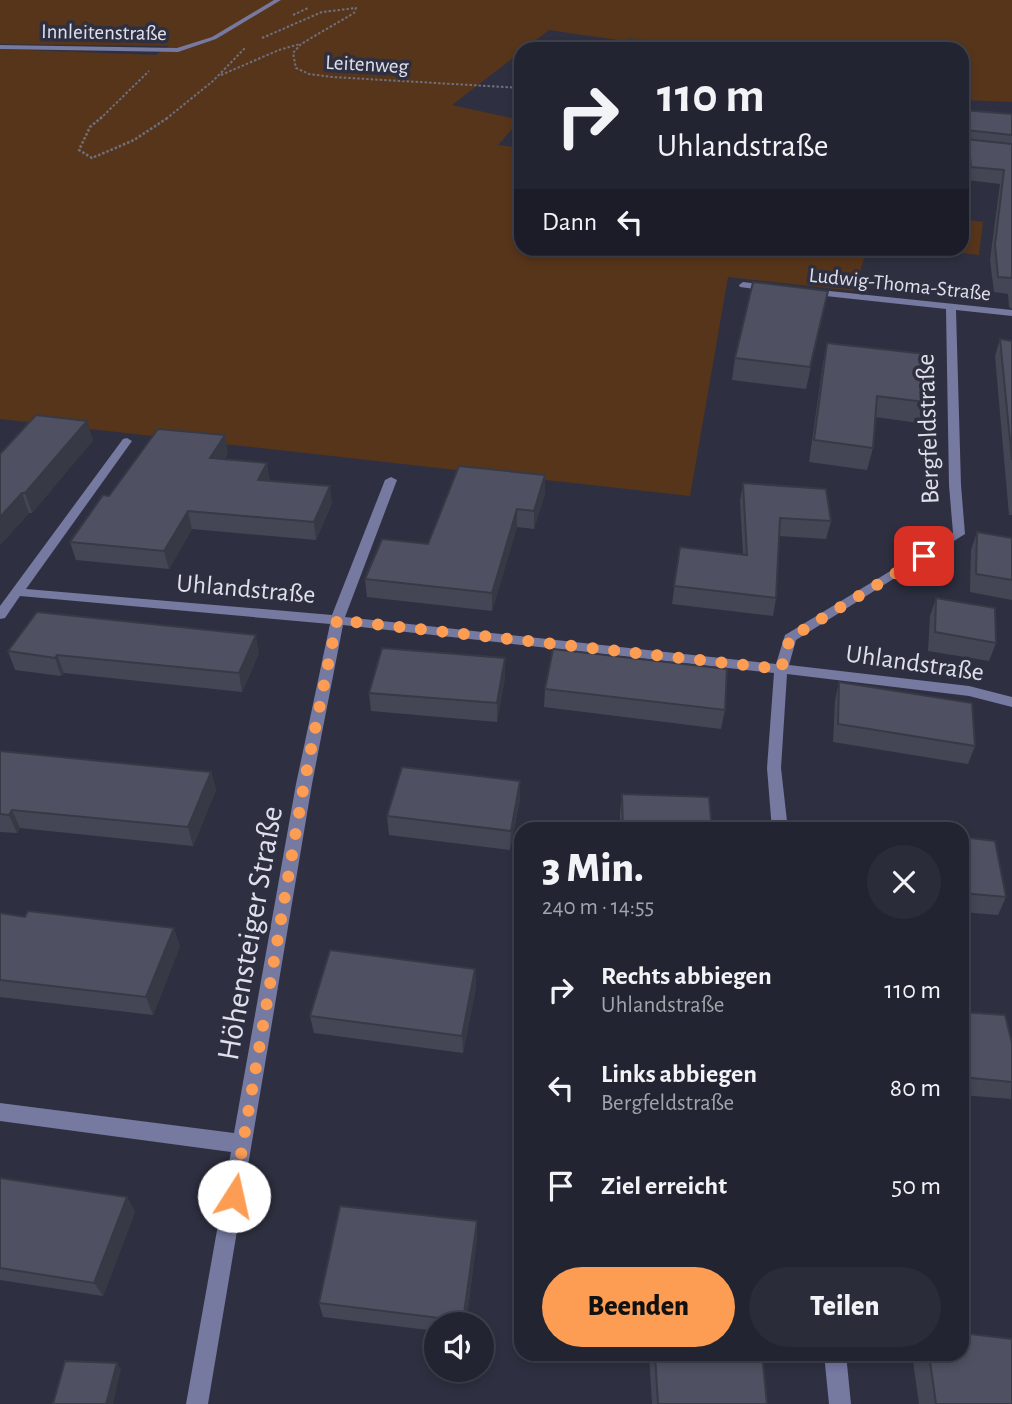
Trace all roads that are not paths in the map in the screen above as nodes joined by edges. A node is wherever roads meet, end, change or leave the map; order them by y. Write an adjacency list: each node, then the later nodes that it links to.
1 (278, 0): 2 (street, Innleitenstraße)
2 (0, 47)
3 (743, 285): 4 (street, Ludwig-Thoma-Straße)
4 (785, 289)
5 (798, 291): 6 (street, Ludwig-Thoma-Straße)
6 (951, 308): 7 (street, Ludwig-Thoma-Straße); 13 (street, Bergfeldstraße)
7 (1012, 313)
8 (127, 441): 10 (street)
9 (391, 480): 12 (street, Höhensteiger Straße)
10 (17, 592): 11 (street); 12 (street, Uhlandstraße)
11 (0, 615)
12 (337, 620): 13 (street, Uhlandstraße); 17 (street, Höhensteiger Straße)
13 (781, 669): 14 (street, Uhlandstraße); 15 (street, Bergfeldstraße)
14 (1012, 702)
15 (779, 822)
16 (0, 1112): 17 (street)
17 (243, 1144): 19 (street, Höhensteiger Straße)
18 (836, 1361): 20 (street)
19 (197, 1404)
20 (840, 1404)

